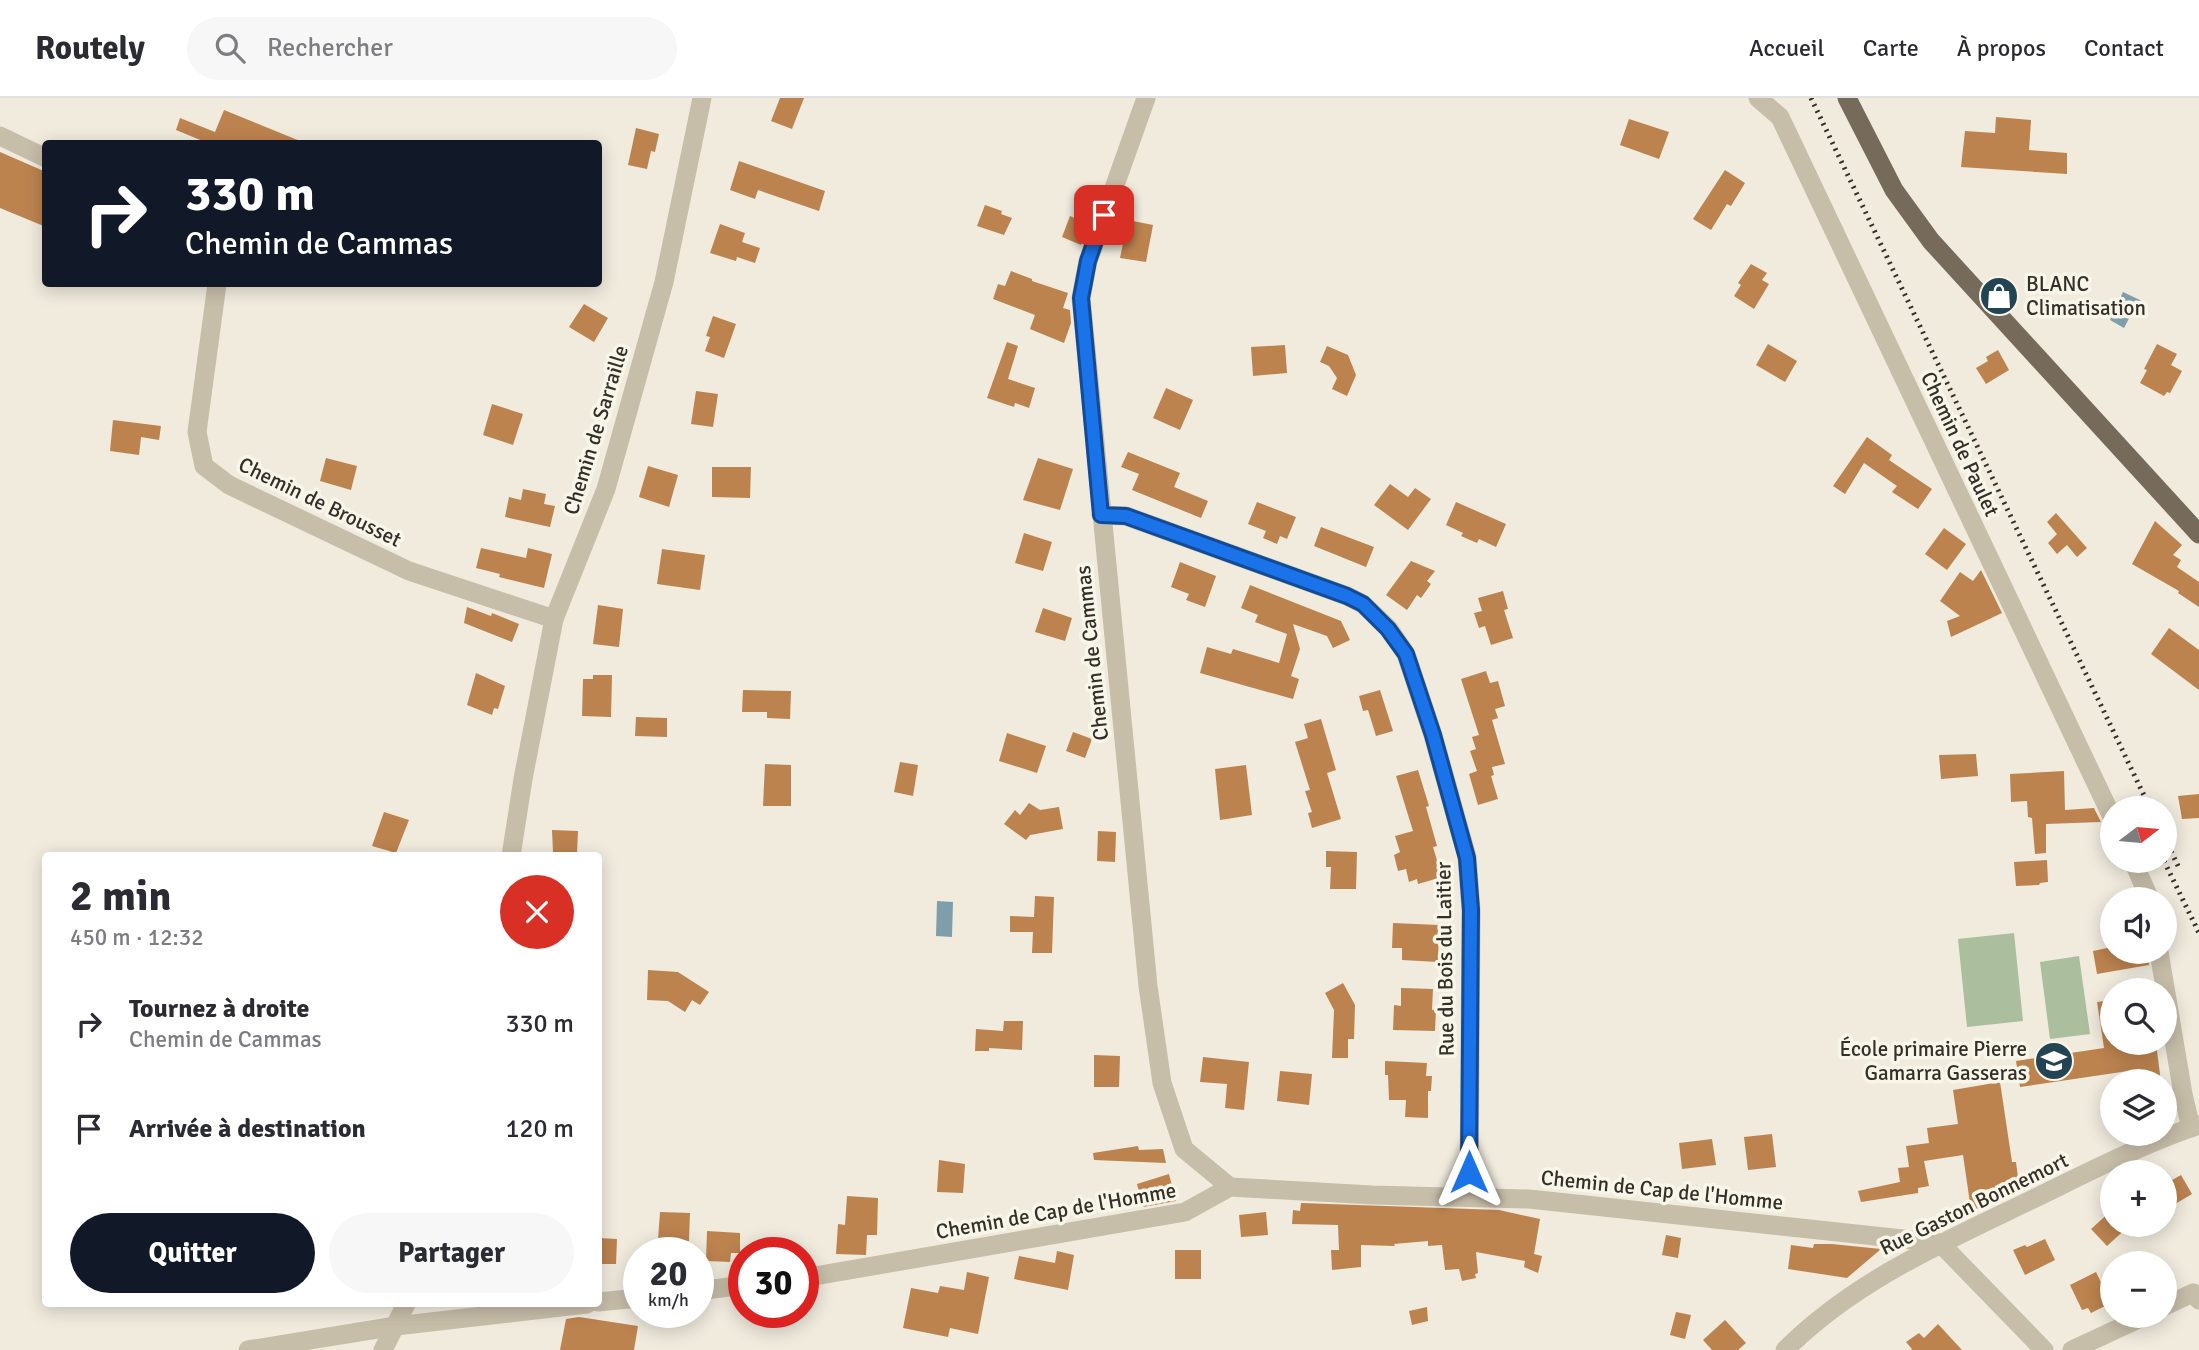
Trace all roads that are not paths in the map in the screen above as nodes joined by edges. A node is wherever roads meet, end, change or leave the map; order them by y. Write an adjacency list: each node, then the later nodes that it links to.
1 (702, 98): 10 (street, Chemin de Sarraille)
2 (1146, 98): 8 (street, Chemin de Cammas)
3 (1758, 98): 11 (street, Chemin de Paulet)
4 (1847, 98): 9 (main road)
5 (0, 136): 6 (street)
6 (42, 156)
7 (217, 287): 10 (street, Chemin de Brousset)
8 (1101, 515): 15 (street, Chemin de Cammas); 16 (street, Rue du Bois du Laitier)
9 (2199, 534)
10 (554, 619): 12 (street, Chemin de Sarraille)
11 (2102, 796)
12 (512, 852)
13 (2161, 964): 14 (street)
14 (2195, 1127): 17 (street, Rue Gaston Bonnemort)
15 (1230, 1186): 16 (street, Chemin de Cap de l'Homme); 18 (street, Chemin de Cap de l'Homme)
16 (1469, 1197): 17 (street, Chemin de Cap de l'Homme)
17 (1940, 1243): 29 (street, Rue Gaston Bonnemort); 30 (street)
18 (819, 1275)
19 (623, 1300): 22 (street)
20 (2199, 1300): 21 (street)
21 (2177, 1301)
22 (602, 1302)
23 (404, 1307): 25 (street)
24 (561, 1307): 25 (street)
25 (396, 1326): 27 (street); 28 (street)
26 (2119, 1328): 31 (street)
27 (248, 1350)
28 (383, 1350)
29 (1785, 1350)
30 (2044, 1350)
31 (2072, 1350)

